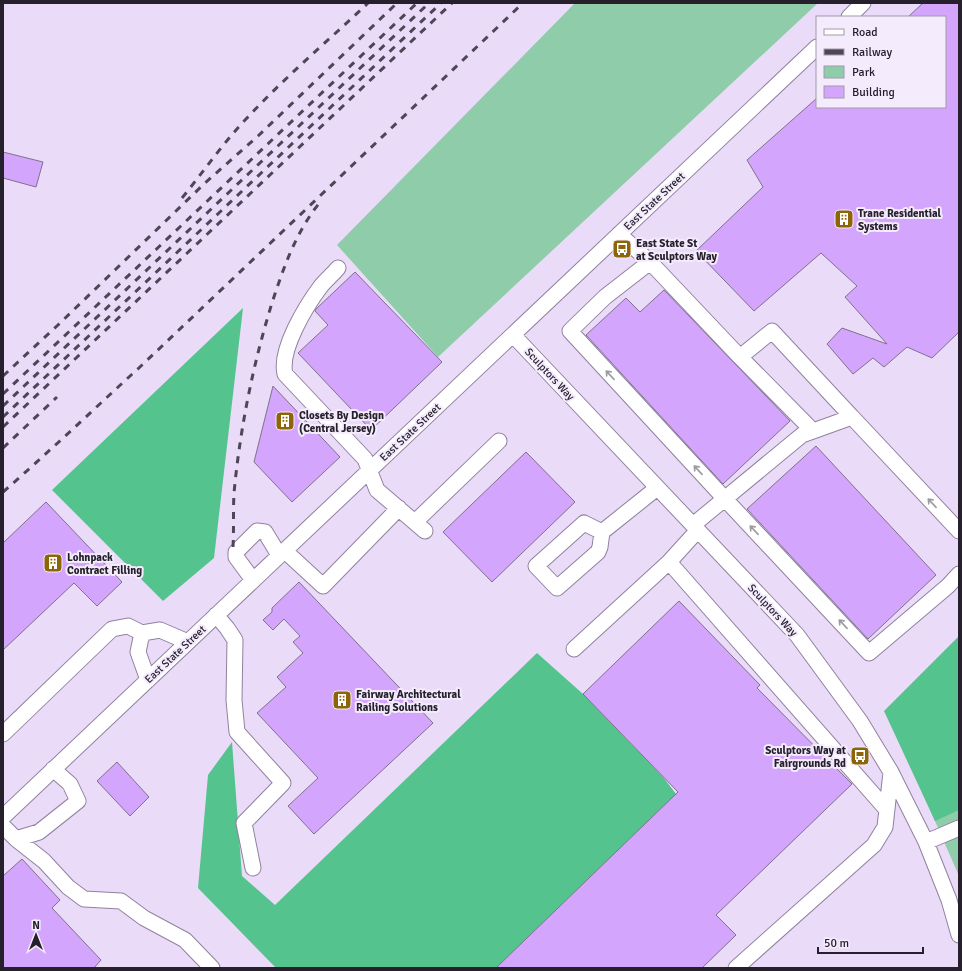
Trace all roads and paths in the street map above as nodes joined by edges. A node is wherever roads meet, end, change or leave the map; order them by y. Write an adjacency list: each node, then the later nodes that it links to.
1 (864, 3): 2 (street)
2 (850, 16)
3 (816, 48): 4 (street, East State Street)
4 (619, 234): 5 (street); 7 (street, East State Street)
5 (650, 262): 8 (street); 14 (street, one-way to 5)
6 (338, 268): 12 (street)
7 (513, 335): 12 (street, East State Street); 13 (street, Sculptors Way)
8 (740, 357): 9 (street); 10 (street)
9 (852, 417): 10 (street); 17 (street, one-way to 9)
10 (813, 431): 14 (street)
11 (500, 441): 15 (street)
12 (370, 470): 15 (street); 19 (street, East State Street)
13 (657, 488): 16 (street, Sculptors Way); 18 (street)
14 (725, 499): 16 (street); 21 (street, one-way to 14)
15 (399, 508): 19 (street)
16 (695, 528): 20 (street); 30 (street, Sculptors Way)
17 (959, 531)
18 (602, 532): 18 (street)
19 (282, 553): 22 (street, East State Street); 22 (street)
20 (669, 562): 26 (street); 31 (street)
21 (959, 574)
22 (253, 580): 23 (street, East State Street)
23 (216, 615): 25 (street, East State Street); 37 (street)
24 (142, 633): 25 (street); 27 (street); 28 (street)
25 (188, 642): 27 (street, East State Street)
26 (574, 649)
27 (148, 680): 29 (street, East State Street)
28 (3, 734)
29 (53, 769): 32 (street, East State Street); 35 (street)
30 (891, 772): 31 (street); 36 (street, Sculptors Way)
31 (887, 810): 40 (street)
32 (3, 816)
33 (3, 826): 35 (street)
34 (959, 828): 36 (street)
35 (16, 839): 39 (street)
36 (926, 842): 38 (street, Sculptors Way)
37 (253, 868)
38 (959, 935)
39 (212, 968)
40 (736, 968)

